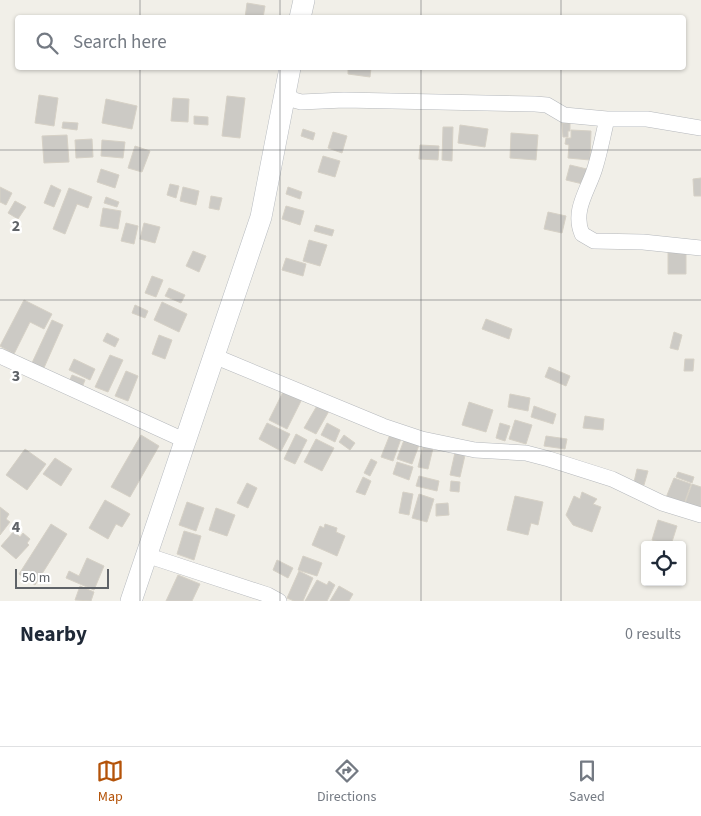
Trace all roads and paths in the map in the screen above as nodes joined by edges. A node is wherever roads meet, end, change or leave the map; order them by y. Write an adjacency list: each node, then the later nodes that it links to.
1 (304, 0): 2 (street)
2 (301, 15)
3 (290, 70): 4 (street)
4 (285, 93): 5 (street); 9 (street)
5 (607, 119): 6 (street); 7 (street)
6 (701, 128)
7 (701, 248)
8 (0, 356): 10 (street)
9 (214, 356): 10 (street); 11 (street)
10 (186, 441): 12 (street)
11 (701, 515)
12 (146, 555): 13 (street); 14 (street)
13 (131, 601)
14 (280, 601)

